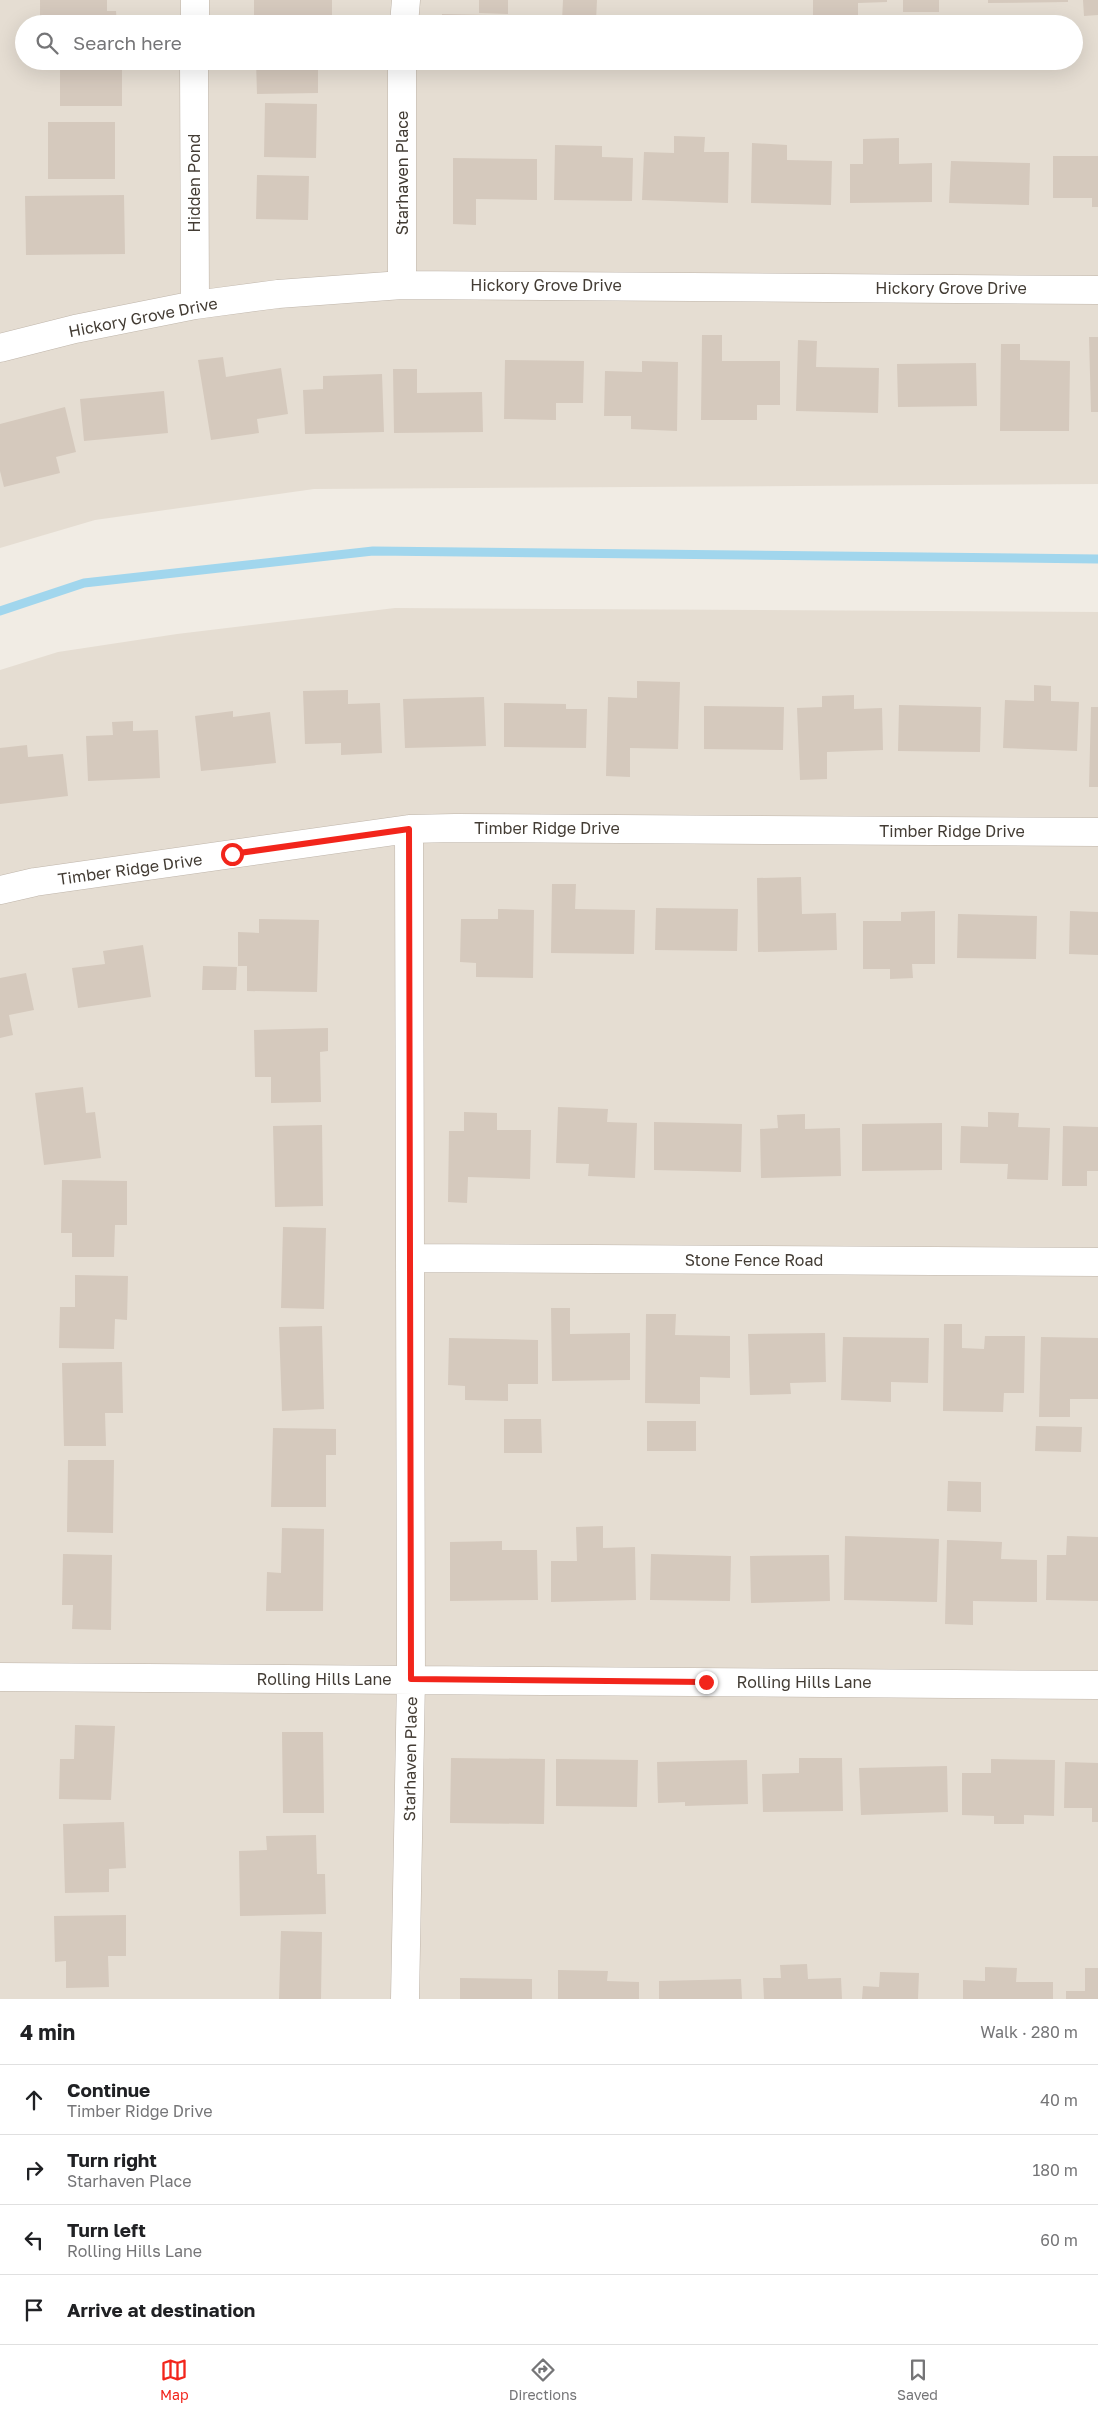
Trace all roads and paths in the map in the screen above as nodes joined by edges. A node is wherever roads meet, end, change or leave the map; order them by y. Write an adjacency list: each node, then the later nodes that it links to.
1 (195, 0): 3 (street)
2 (406, 0): 4 (street)
3 (195, 15)
4 (405, 15)
5 (194, 70): 9 (street, Hidden Pond)
6 (402, 70): 7 (street, Starhaven Place)
7 (402, 285): 8 (street, Hickory Grove Drive); 9 (street, Hickory Grove Drive)
8 (1098, 290)
9 (195, 306): 10 (street, Hickory Grove Drive)
10 (0, 348)
11 (409, 829): 12 (street, Timber Ridge Drive); 13 (street, Timber Ridge Drive); 14 (street, Starhaven Place)
12 (1098, 832)
13 (0, 890)
14 (410, 1258): 15 (street, Stone Fence Road); 17 (street, Starhaven Place)
15 (1098, 1262)
16 (0, 1677): 17 (street, Rolling Hills Lane)
17 (411, 1679): 18 (street, Rolling Hills Lane); 19 (street, Starhaven Place)
18 (1098, 1685)
19 (405, 1999)

